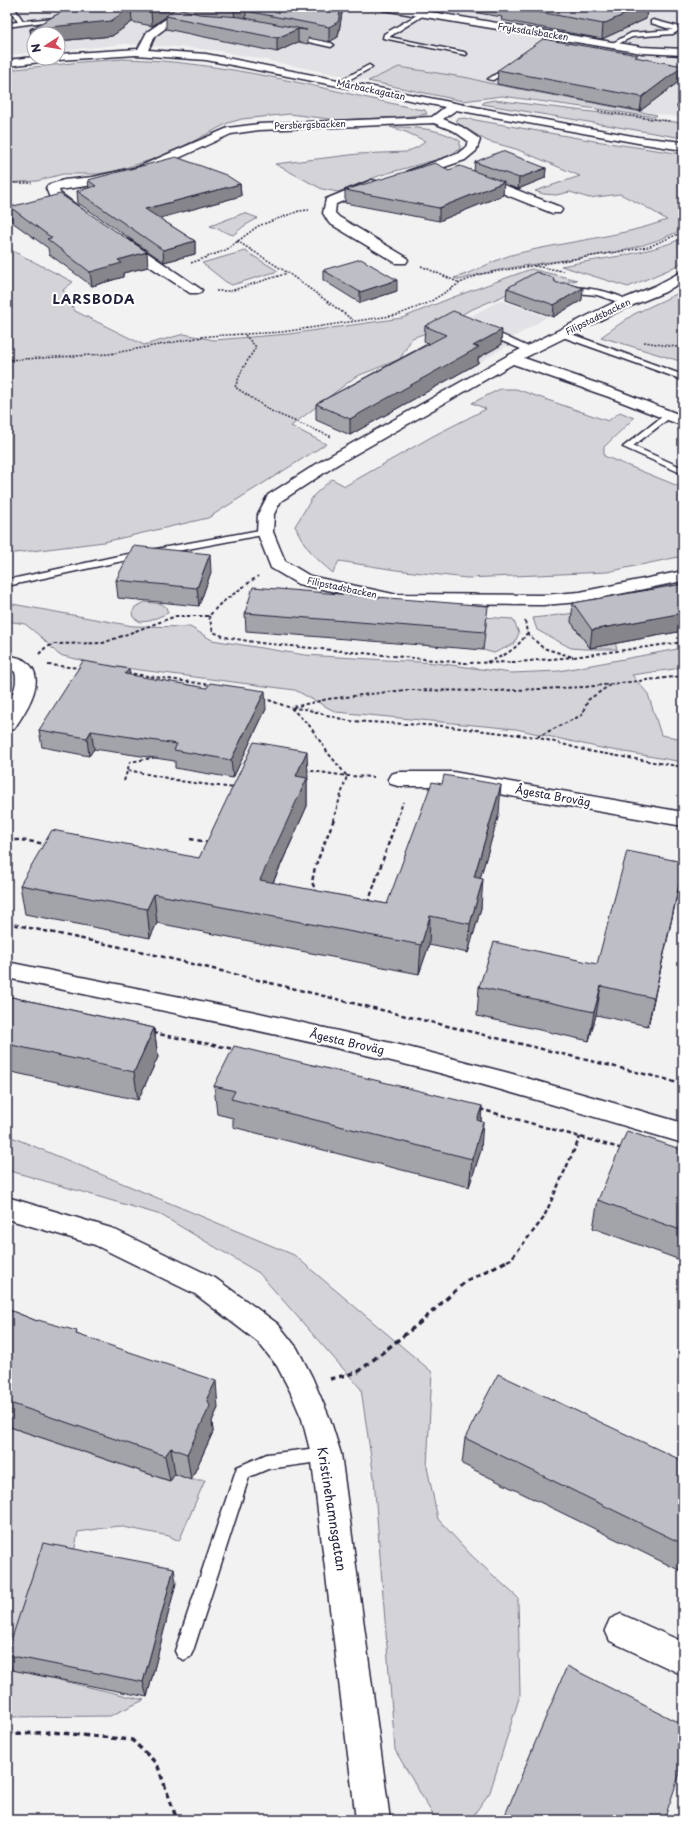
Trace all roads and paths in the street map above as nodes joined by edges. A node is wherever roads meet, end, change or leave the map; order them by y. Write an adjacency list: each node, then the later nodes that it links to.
1 (11, 7): 10 (lane)
2 (79, 7): 10 (lane)
3 (189, 7): 7 (street)
4 (383, 7): 5 (street, Fryksdalsbacken)
5 (400, 8): 6 (street, Fryksdalsbacken)
6 (422, 14): 14 (street, Fryksdalsbacken); 17 (lane)
7 (172, 18): 8 (lane); 15 (street)
8 (184, 20)
9 (653, 22): 14 (lane)
10 (21, 23): 11 (lane)
11 (7, 25)
12 (286, 36): 13 (lane)
13 (331, 45)
14 (612, 45): 16 (street, Fryksdalsbacken)
15 (142, 52): 18 (street, Mårbackagatan); 24 (street, Mårbackagatan)
16 (683, 52)
17 (464, 54)
18 (66, 57)
19 (26, 61): 20 (street)
20 (7, 63)
21 (518, 63): 23 (lane)
22 (369, 67): 24 (lane)
23 (491, 79)
24 (339, 83): 25 (street, Mårbackagatan)
25 (454, 106): 26 (street); 27 (street, Mårbackagatan)
26 (435, 120): 28 (street, Persbergsbacken); 30 (street)
27 (683, 146)
28 (168, 160): 29 (street); 34 (street, Persbergsbacken)
29 (181, 165)
30 (441, 165): 31 (street); 36 (street)
31 (402, 176)
32 (380, 182): 35 (street)
33 (7, 183): 34 (path)
34 (52, 188): 37 (street)
35 (329, 208): 40 (path); 41 (street)
36 (556, 210)
37 (87, 218)
38 (683, 232): 45 (path)
39 (113, 236): 42 (street)
40 (237, 241): 42 (path); 43 (path)
41 (401, 260): 45 (path)
42 (165, 270): 46 (street)
43 (288, 273): 46 (path); 49 (path)
44 (683, 275): 48 (street, Filipstadsbacken)
45 (460, 283): 49 (path)
46 (195, 290)
47 (557, 291): 48 (lane)
48 (627, 303): 51 (street, Filipstadsbacken)
49 (353, 321): 52 (path)
50 (476, 327): 53 (lane)
51 (564, 334): 53 (street, Filipstadsbacken); 56 (lane)
52 (245, 335): 55 (path); 59 (path)
53 (532, 350): 54 (street, Filipstadsbacken)
54 (512, 359): 57 (street); 61 (street, Filipstadsbacken)
55 (7, 360)
56 (683, 378)
57 (668, 415): 58 (street); 60 (lane)
58 (683, 421)
59 (332, 437)
60 (683, 471)
61 (265, 532): 62 (lane); 63 (street, Filipstadsbacken)
62 (240, 537): 64 (lane); 65 (path)
63 (683, 576)
64 (7, 583)
65 (208, 616): 69 (path); 72 (path)
66 (524, 616): 67 (path)
67 (527, 633): 70 (path); 72 (path)
68 (683, 642): 70 (path)
69 (45, 648)
70 (573, 657): 72 (path)
71 (7, 661): 83 (street)
72 (484, 663)
73 (83, 668): 74 (path)
74 (47, 671)
75 (120, 672): 77 (path)
76 (683, 676): 78 (path)
77 (210, 684): 79 (path); 80 (path)
78 (611, 684): 82 (path); 84 (path)
79 (216, 686)
80 (205, 690)
81 (257, 696): 82 (path)
82 (291, 708): 84 (path); 91 (path)
83 (7, 725)
84 (536, 737): 88 (path)
85 (14, 744): 87 (path)
86 (162, 756): 90 (path)
87 (7, 757)
88 (683, 768)
89 (300, 769): 91 (path)
90 (128, 770): 93 (path); 95 (path)
91 (347, 776): 92 (path); 104 (path)
92 (398, 778): 97 (street, Ågesta Broväg); 105 (path)
93 (124, 781)
94 (238, 784): 95 (path)
95 (236, 788): 96 (path)
96 (232, 795)
97 (683, 819)
98 (212, 835): 101 (path)
99 (190, 839): 101 (path)
100 (7, 840): 102 (path)
101 (208, 842): 103 (path)
102 (52, 845)
103 (205, 848)
104 (321, 899)
105 (361, 905)
106 (7, 923): 110 (path)
107 (7, 970): 112 (street, Ågesta Broväg)
108 (146, 1032): 109 (path)
109 (239, 1050)
110 (683, 1085)
111 (474, 1107): 113 (path)
112 (683, 1133)
113 (580, 1137): 114 (path); 116 (path)
114 (624, 1149)
115 (7, 1208): 116 (street, Kristinehamnsgatan)
116 (302, 1386): 117 (street, Kristinehamnsgatan)
117 (326, 1454): 119 (lane); 123 (street, Kristinehamnsgatan)
118 (621, 1630): 120 (street)
119 (184, 1651)
120 (683, 1659)
121 (7, 1735): 122 (path)
122 (177, 1820)
123 (373, 1820)

